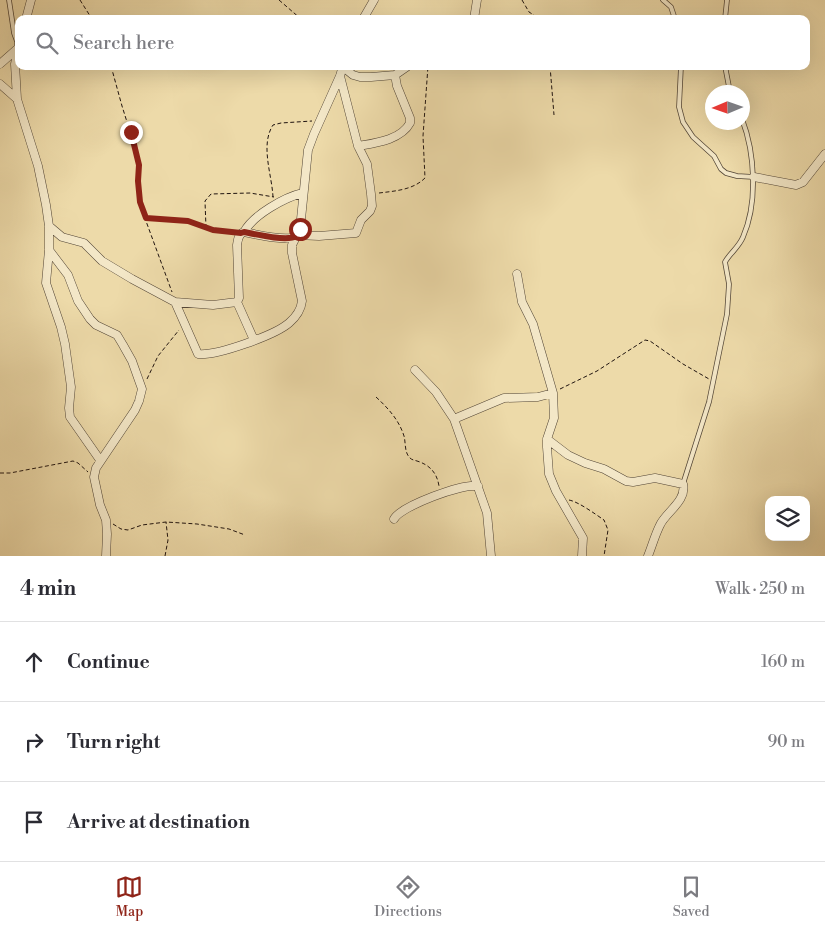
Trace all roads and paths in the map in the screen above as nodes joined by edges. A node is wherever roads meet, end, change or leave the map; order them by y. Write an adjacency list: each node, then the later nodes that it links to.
1 (9, 0): 18 (lane)
2 (31, 0): 10 (street)
3 (80, 0): 11 (path)
4 (279, 0): 12 (path)
5 (374, 0): 13 (street)
6 (477, 0): 14 (street)
7 (522, 0): 15 (path)
8 (663, 0): 16 (lane)
9 (727, 0): 17 (lane)
10 (27, 15)
11 (89, 15)
12 (296, 15)
13 (365, 15)
14 (475, 15)
15 (534, 15)
16 (674, 15)
17 (725, 15)
18 (15, 36)
19 (15, 50): 20 (street)
20 (0, 64)
21 (15, 70): 34 (street)
22 (112, 70): 45 (path)
23 (342, 70): 31 (street)
24 (347, 70): 30 (street)
25 (402, 70): 30 (street)
26 (428, 70): 42 (path)
27 (550, 70): 35 (path)
28 (681, 70): 40 (lane)
29 (726, 70): 33 (lane)
30 (395, 75): 38 (street)
31 (340, 76): 36 (street); 38 (street)
32 (0, 84): 34 (street)
33 (729, 85)
34 (17, 99): 46 (street)
35 (554, 115)
36 (320, 120): 41 (street); 43 (path)
37 (747, 130): 40 (lane)
38 (358, 146): 42 (street)
39 (825, 154): 40 (street)
40 (754, 176): 57 (lane)
41 (303, 193): 44 (street); 49 (street)
42 (371, 194): 49 (street)
43 (274, 197): 44 (path); 47 (path)
44 (287, 198): 48 (street)
45 (146, 218): 47 (path); 52 (path)
46 (49, 226): 50 (street); 52 (street)
47 (206, 228): 48 (path)
48 (243, 233): 49 (street); 53 (street)
49 (297, 235): 55 (street)
50 (49, 250): 58 (street); 63 (street)
51 (517, 274): 59 (street)
52 (175, 302): 53 (street); 54 (street)
53 (237, 302): 55 (street)
54 (184, 321): 55 (street); 58 (path)
55 (254, 340)
56 (415, 370): 61 (street)
57 (714, 381): 59 (path); 66 (lane)
58 (142, 388): 63 (street)
59 (553, 393): 61 (street); 62 (street)
60 (376, 398): 68 (path)
61 (454, 419): 67 (street)
62 (547, 439): 66 (street); 69 (street)
63 (100, 460): 65 (street)
64 (0, 473): 65 (path)
65 (95, 481): 71 (street)
66 (683, 484): 79 (street)
67 (478, 486): 68 (street); 76 (street)
68 (440, 494): 70 (street)
69 (561, 499): 77 (street); 78 (path)
70 (394, 519)
71 (106, 520): 72 (path); 74 (street)
72 (166, 522): 73 (path); 75 (path)
73 (245, 534)
74 (106, 556)
75 (165, 556)
76 (491, 556)
77 (582, 556)
78 (604, 556)
79 (648, 556)

